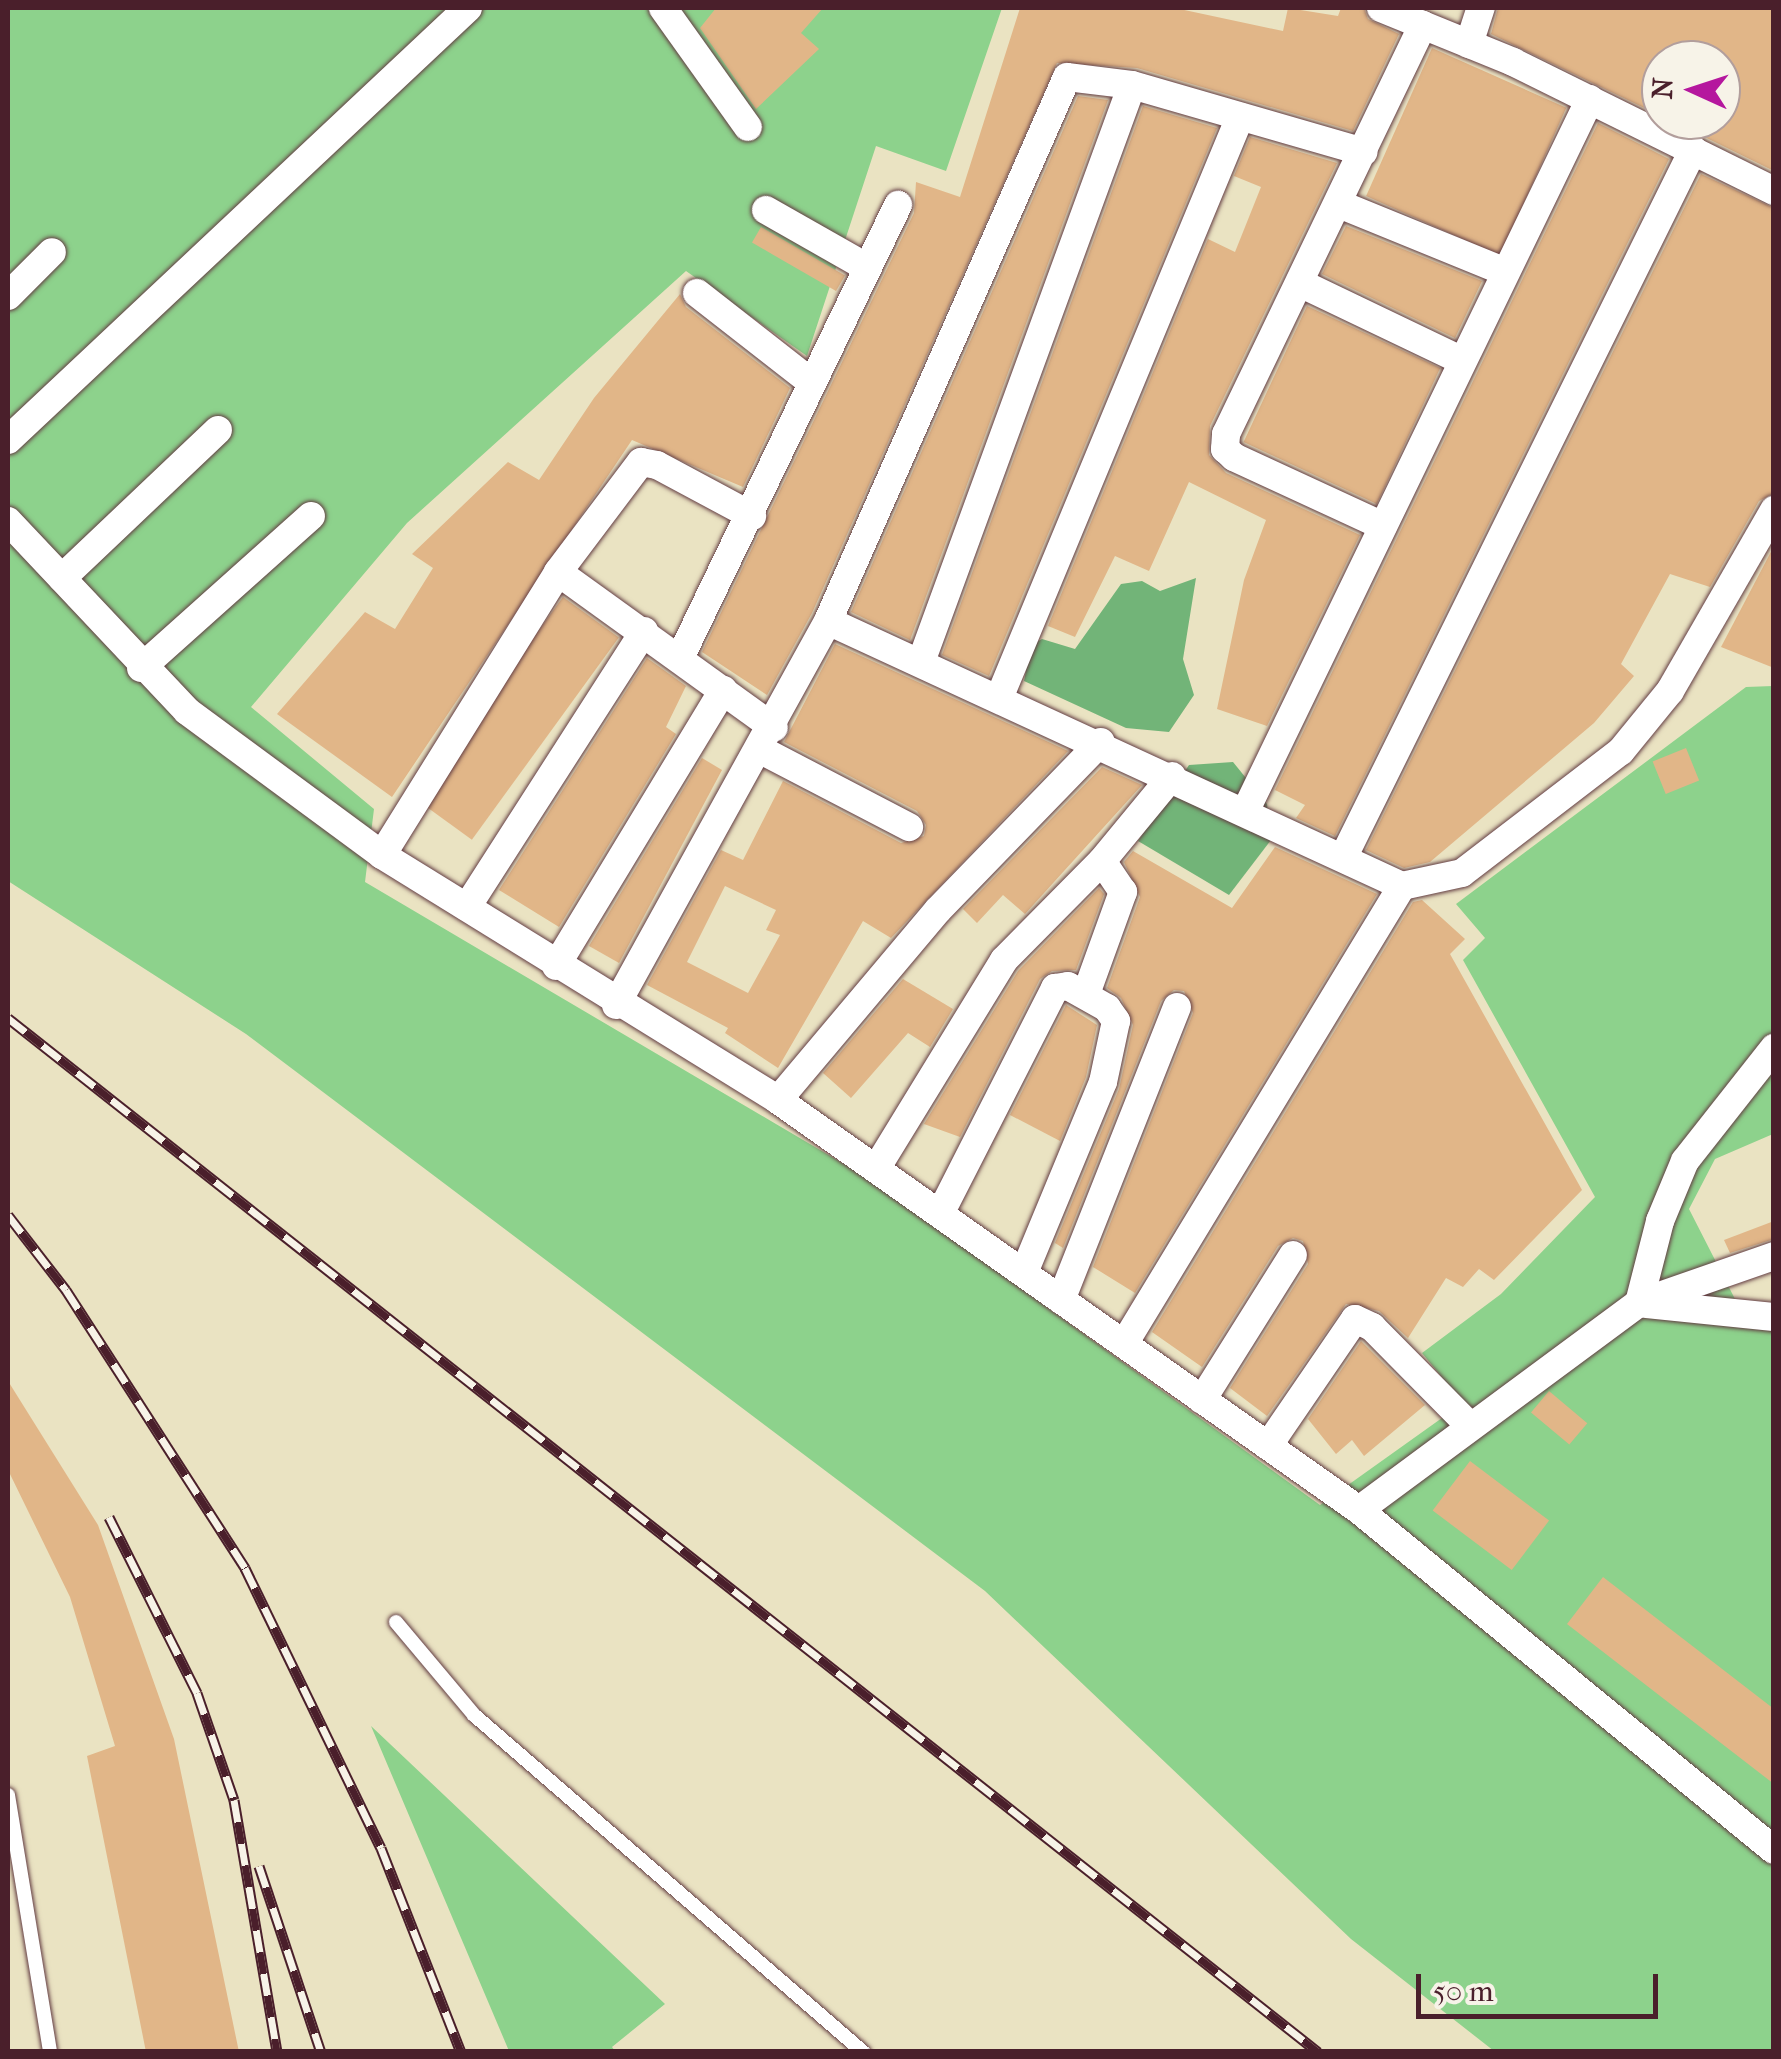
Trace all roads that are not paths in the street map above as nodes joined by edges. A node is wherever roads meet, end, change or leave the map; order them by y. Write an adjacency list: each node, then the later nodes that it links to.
1 (468, 8): 26 (street)
2 (663, 8): 10 (street)
3 (1382, 8): 5 (street)
4 (1481, 8): 6 (street)
5 (1423, 25): 6 (street); 12 (street)
6 (1469, 44): 8 (street)
7 (1132, 85): 9 (street); 34 (street); 37 (street)
8 (1590, 99): 11 (street); 19 (street)
9 (1240, 117): 12 (street); 40 (street)
10 (748, 126)
11 (1693, 150): 13 (street); 47 (street)
12 (1364, 152): 14 (street)
13 (1774, 191)
14 (1339, 204): 19 (street); 20 (street)
15 (898, 205): 18 (street)
16 (766, 210): 18 (street)
17 (52, 252): 22 (street)
18 (868, 268): 24 (street)
19 (1506, 272): 23 (street)
20 (1302, 284): 23 (street); 31 (street)
21 (697, 293): 24 (street)
22 (8, 296)
23 (1463, 360): 31 (street)
24 (812, 383): 29 (street)
25 (218, 430): 33 (street)
26 (8, 440)
27 (1774, 510): 49 (street)
28 (311, 516): 38 (street)
29 (752, 516): 32 (street); 36 (street)
30 (8, 521): 33 (street)
31 (1384, 526): 44 (street)
32 (558, 572): 35 (street); 46 (street)
33 (62, 578): 38 (street)
34 (828, 621): 37 (street); 41 (street)
35 (644, 631): 36 (street); 50 (street)
36 (680, 658): 39 (street)
37 (921, 662): 40 (street)
38 (141, 668): 46 (street)
39 (723, 690): 41 (street); 51 (street)
40 (1000, 696): 42 (street)
41 (768, 739): 45 (street); 53 (street)
42 (1100, 742): 43 (street); 56 (street)
43 (1172, 776): 44 (street); 48 (street)
44 (1246, 812): 47 (street)
45 (909, 827)
46 (382, 855): 50 (street)
47 (1343, 858): 49 (street)
48 (1102, 861): 52 (street); 57 (street)
49 (1402, 886): 65 (street)
50 (467, 908): 51 (street)
51 (556, 966): 53 (street)
52 (1086, 994): 58 (street); 61 (street)
53 (616, 1005): 56 (street)
54 (1178, 1007): 62 (street)
55 (1774, 1048): 63 (street)
56 (778, 1100): 57 (street)
57 (876, 1169): 58 (street)
58 (940, 1214): 61 (street)
59 (1293, 1255): 66 (street)
60 (1774, 1256): 63 (street)
61 (1025, 1270): 62 (street)
62 (1060, 1300): 65 (street)
63 (1639, 1303): 64 (street); 67 (street)
64 (1774, 1317)
65 (1124, 1344): 66 (street)
66 (1202, 1400): 68 (street)
67 (1468, 1425): 68 (street); 69 (street)
68 (1268, 1446): 69 (street)
69 (1359, 1510): 72 (street)
70 (396, 1622): 74 (lane)
71 (8, 1795): 73 (lane)
72 (1774, 1850)
73 (50, 2052)
74 (863, 2052)

